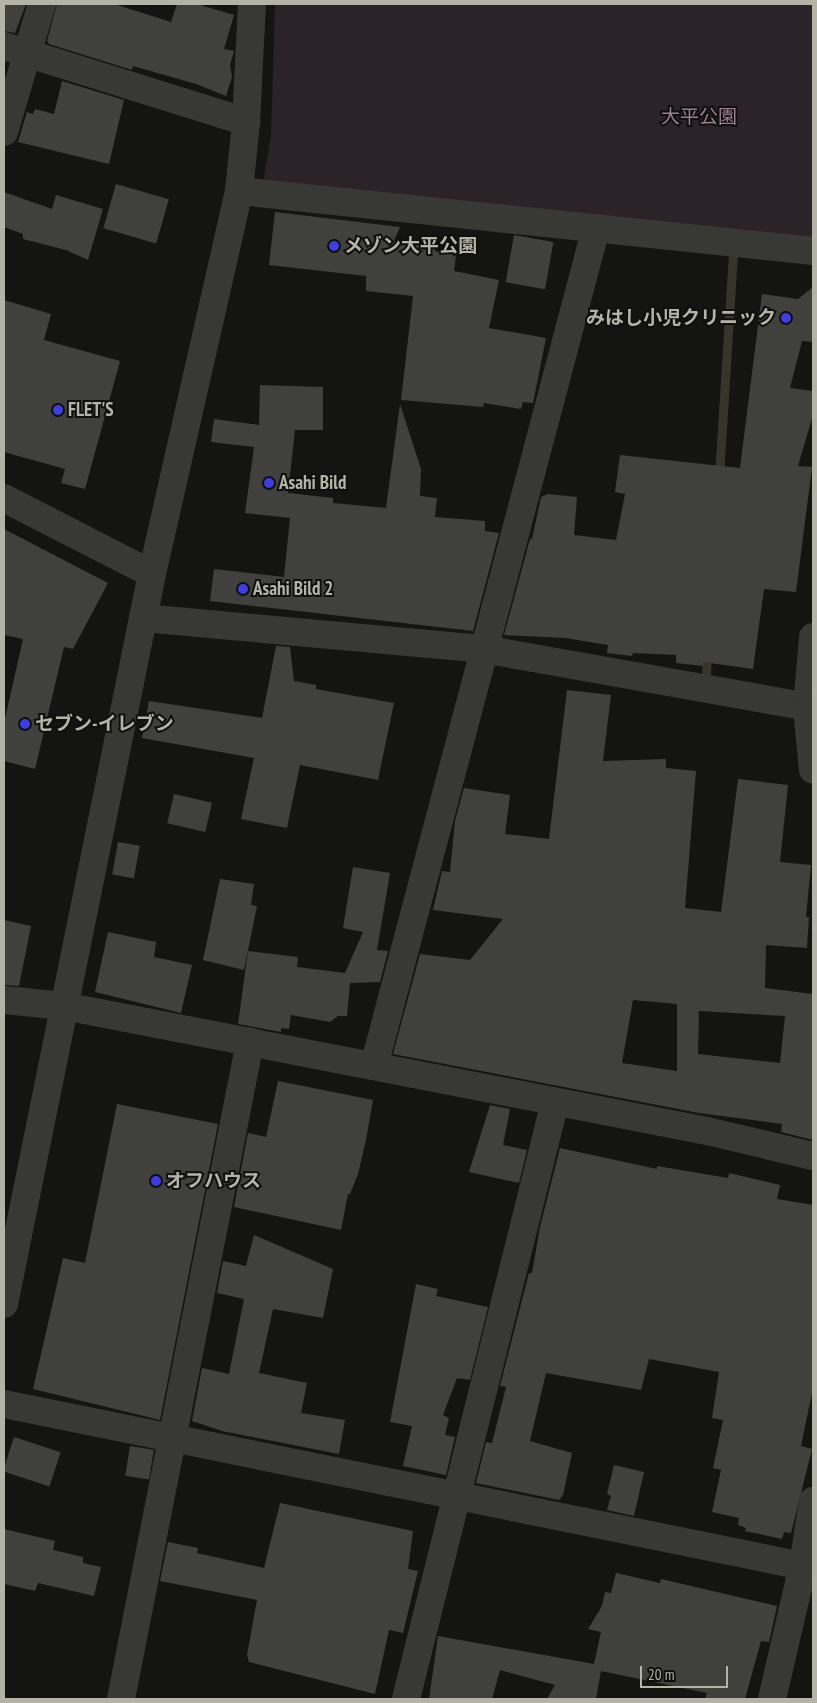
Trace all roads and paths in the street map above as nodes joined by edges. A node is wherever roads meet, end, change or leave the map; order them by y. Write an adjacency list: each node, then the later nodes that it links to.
1 (42, 4): 3 (street)
2 (252, 4): 4 (street)
3 (16, 50): 4 (street); 5 (street)
4 (246, 122): 6 (street)
5 (4, 132)
6 (239, 192): 7 (street); 10 (street)
7 (596, 228): 8 (street); 13 (street)
8 (813, 251)
9 (4, 498): 10 (street)
10 (152, 574): 11 (street)
11 (143, 618): 13 (street); 17 (street)
12 (813, 637): 14 (street)
13 (484, 649): 14 (street); 19 (street)
14 (810, 708): 15 (street)
15 (813, 770)
16 (4, 1000): 17 (street)
17 (64, 1006): 18 (street); 22 (street)
18 (250, 1042): 19 (street); 24 (street)
19 (374, 1066): 20 (street)
20 (555, 1102): 21 (street); 25 (street)
21 (813, 1156)
22 (4, 1304)
23 (4, 1404): 24 (street)
24 (173, 1438): 25 (street); 28 (street)
25 (458, 1496): 27 (street); 29 (street)
26 (813, 1501): 27 (street)
27 (808, 1566): 30 (street)
28 (121, 1699)
29 (406, 1699)
30 (772, 1699)

